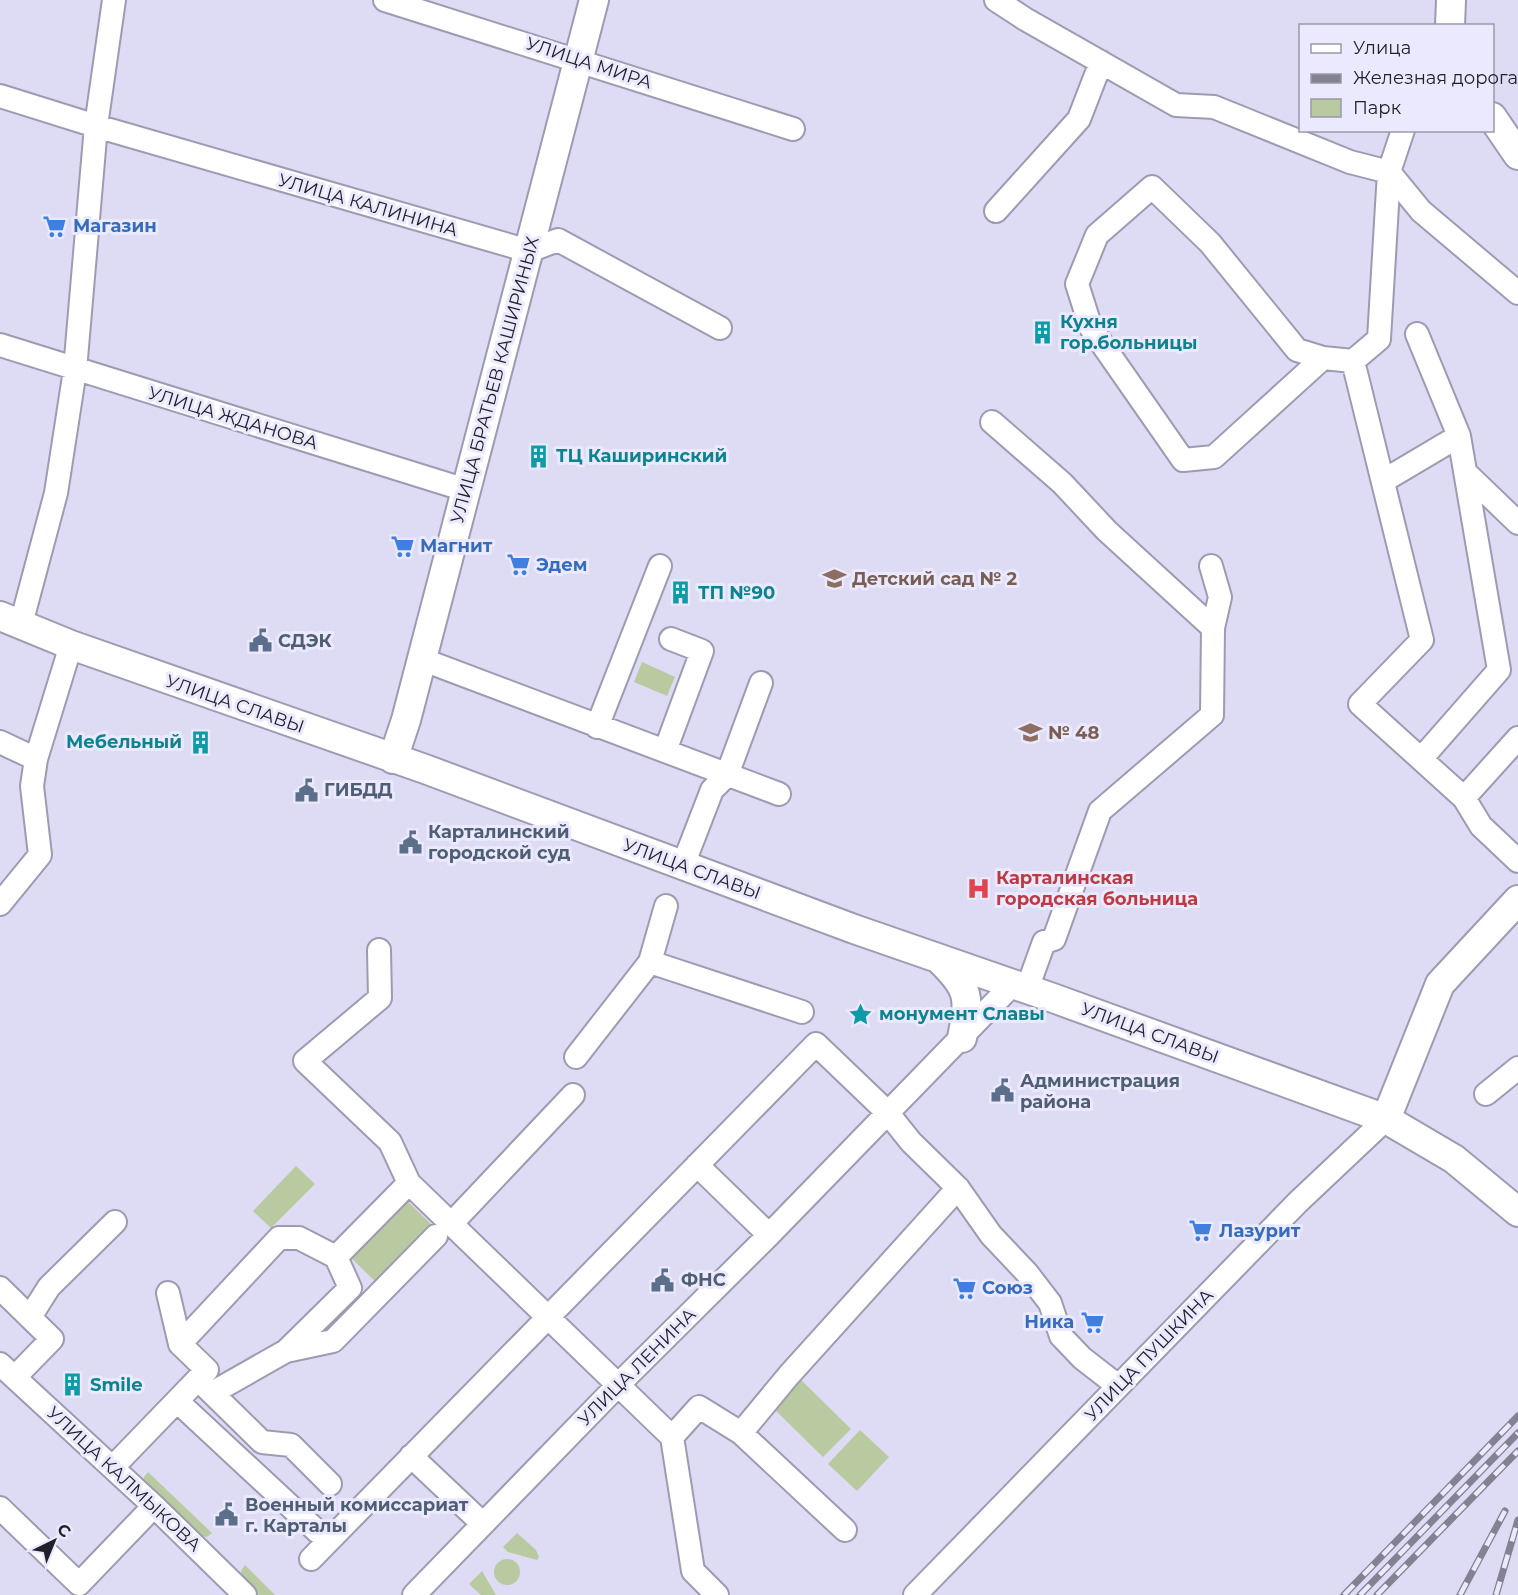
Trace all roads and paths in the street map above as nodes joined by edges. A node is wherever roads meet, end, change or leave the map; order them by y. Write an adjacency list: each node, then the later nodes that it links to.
1 (114, 0): 11 (street)
2 (385, 0): 7 (street, УЛИЦА МИРА)
3 (594, 0): 7 (main road, УЛИЦА БРАТЬЕВ КАШИРИНЫХ)
4 (996, 0): 8 (street)
5 (1451, 0): 6 (main road)
6 (1450, 24)
7 (577, 59): 12 (street, УЛИЦА МИРА); 17 (main road, УЛИЦА БРАТЬЕВ КАШИРИНЫХ)
8 (1101, 62): 15 (street); 16 (street)
9 (0, 96): 11 (street, УЛИЦА КАЛИНИНА)
10 (1494, 120): 14 (main road)
11 (96, 126): 17 (street, УЛИЦА КАЛИНИНА); 24 (street)
12 (793, 129)
13 (1402, 132): 15 (street)
14 (1518, 155)
15 (1389, 172): 18 (street); 23 (street)
16 (996, 211)
17 (529, 251): 19 (street); 29 (main road, УЛИЦА БРАТЬЕВ КАШИРИНЫХ)
18 (1518, 293)
19 (720, 328)
20 (1417, 334): 26 (street)
21 (0, 345): 24 (street, УЛИЦА ЖДАНОВА)
22 (1323, 358): 22 (street); 23 (street)
23 (1353, 361): 28 (street)
24 (75, 370): 29 (street, УЛИЦА ЖДАНОВА); 33 (street)
25 (992, 422): 34 (street)
26 (1459, 436): 27 (street); 28 (street)
27 (1466, 473): 30 (street); 45 (street)
28 (1383, 481): 45 (street)
29 (466, 490): 37 (main road, УЛИЦА БРАТЬЕВ КАШИРИНЫХ)
30 (1518, 523)
31 (660, 566): 39 (street)
32 (1212, 566): 34 (street)
33 (10, 620): 36 (main road, УЛИЦА СЛАВЫ)
34 (1213, 628): 57 (street)
35 (671, 639): 42 (street)
36 (71, 645): 43 (street); 44 (main road, УЛИЦА СЛАВЫ)
37 (421, 659): 39 (street); 44 (main road, УЛИЦА БРАТЬЕВ КАШИРИНЫХ)
38 (761, 683): 46 (street)
39 (597, 727): 42 (street)
40 (1518, 738): 48 (street)
41 (0, 742): 43 (street)
42 (665, 752): 46 (street)
43 (36, 759): 52 (street)
44 (393, 759): 50 (main road, УЛИЦА СЛАВЫ)
45 (1421, 759): 48 (street)
46 (727, 775): 47 (street); 50 (street)
47 (779, 794)
48 (1464, 798): 49 (street)
49 (1518, 861)
50 (683, 866): 55 (main road, УЛИЦА СЛАВЫ)
51 (1518, 900): 65 (main road)
52 (0, 904)
53 (666, 906): 56 (street)
54 (379, 950): 67 (street)
55 (939, 958): 57 (main road, УЛИЦА СЛАВЫ); 59 (main road)
56 (650, 962): 58 (street); 60 (street)
57 (1020, 987): 59 (street, УЛИЦА ЛЕНИНА); 65 (main road, УЛИЦА СЛАВЫ)
58 (802, 1012)
59 (962, 1038): 64 (street, УЛИЦА ЛЕНИНА)
60 (576, 1057)
61 (1518, 1068): 62 (street)
62 (1486, 1094)
63 (573, 1095): 71 (street)
64 (887, 1112): 66 (street); 68 (street); 72 (street, УЛИЦА ЛЕНИНА)
65 (1386, 1119): 69 (main road, УЛИЦА СЛАВЫ); 83 (street, УЛИЦА ПУШКИНА)
66 (697, 1165): 72 (street); 77 (street)
67 (409, 1183): 71 (street); 73 (street)
68 (958, 1188): 83 (street); 85 (street)
69 (1518, 1212)
70 (115, 1222): 76 (street)
71 (444, 1229): 77 (street); 79 (street)
72 (769, 1235): 81 (street, УЛИЦА ЛЕНИНА)
73 (336, 1257): 78 (street); 79 (street)
74 (0, 1288): 76 (street)
75 (168, 1293): 78 (street)
76 (30, 1317): 80 (street)
77 (547, 1317): 81 (street); 87 (street)
78 (180, 1344): 82 (street)
79 (286, 1351): 82 (street)
80 (4, 1368): 88 (street, УЛИЦА КАЛМЫКОВА)
81 (619, 1384): 86 (street); 92 (street, УЛИЦА ЛЕНИНА)
82 (205, 1386): 84 (street); 89 (street)
83 (1118, 1386): 99 (street, УЛИЦА ПУШКИНА)
84 (177, 1401): 88 (street); 94 (street)
85 (741, 1433): 86 (street); 93 (street)
86 (672, 1437): 98 (street)
87 (411, 1456): 92 (street); 95 (street)
88 (113, 1467): 90 (street, УЛИЦА КАЛМЫКОВА)
89 (330, 1484)
90 (154, 1506): 91 (street); 96 (street, УЛИЦА КАЛМЫКОВА)
91 (0, 1508)
92 (483, 1524): 97 (street, УЛИЦА ЛЕНИНА)
93 (844, 1530)
94 (318, 1532)
95 (311, 1559)
96 (245, 1595)
97 (414, 1595)
98 (717, 1595)
99 (915, 1595)

